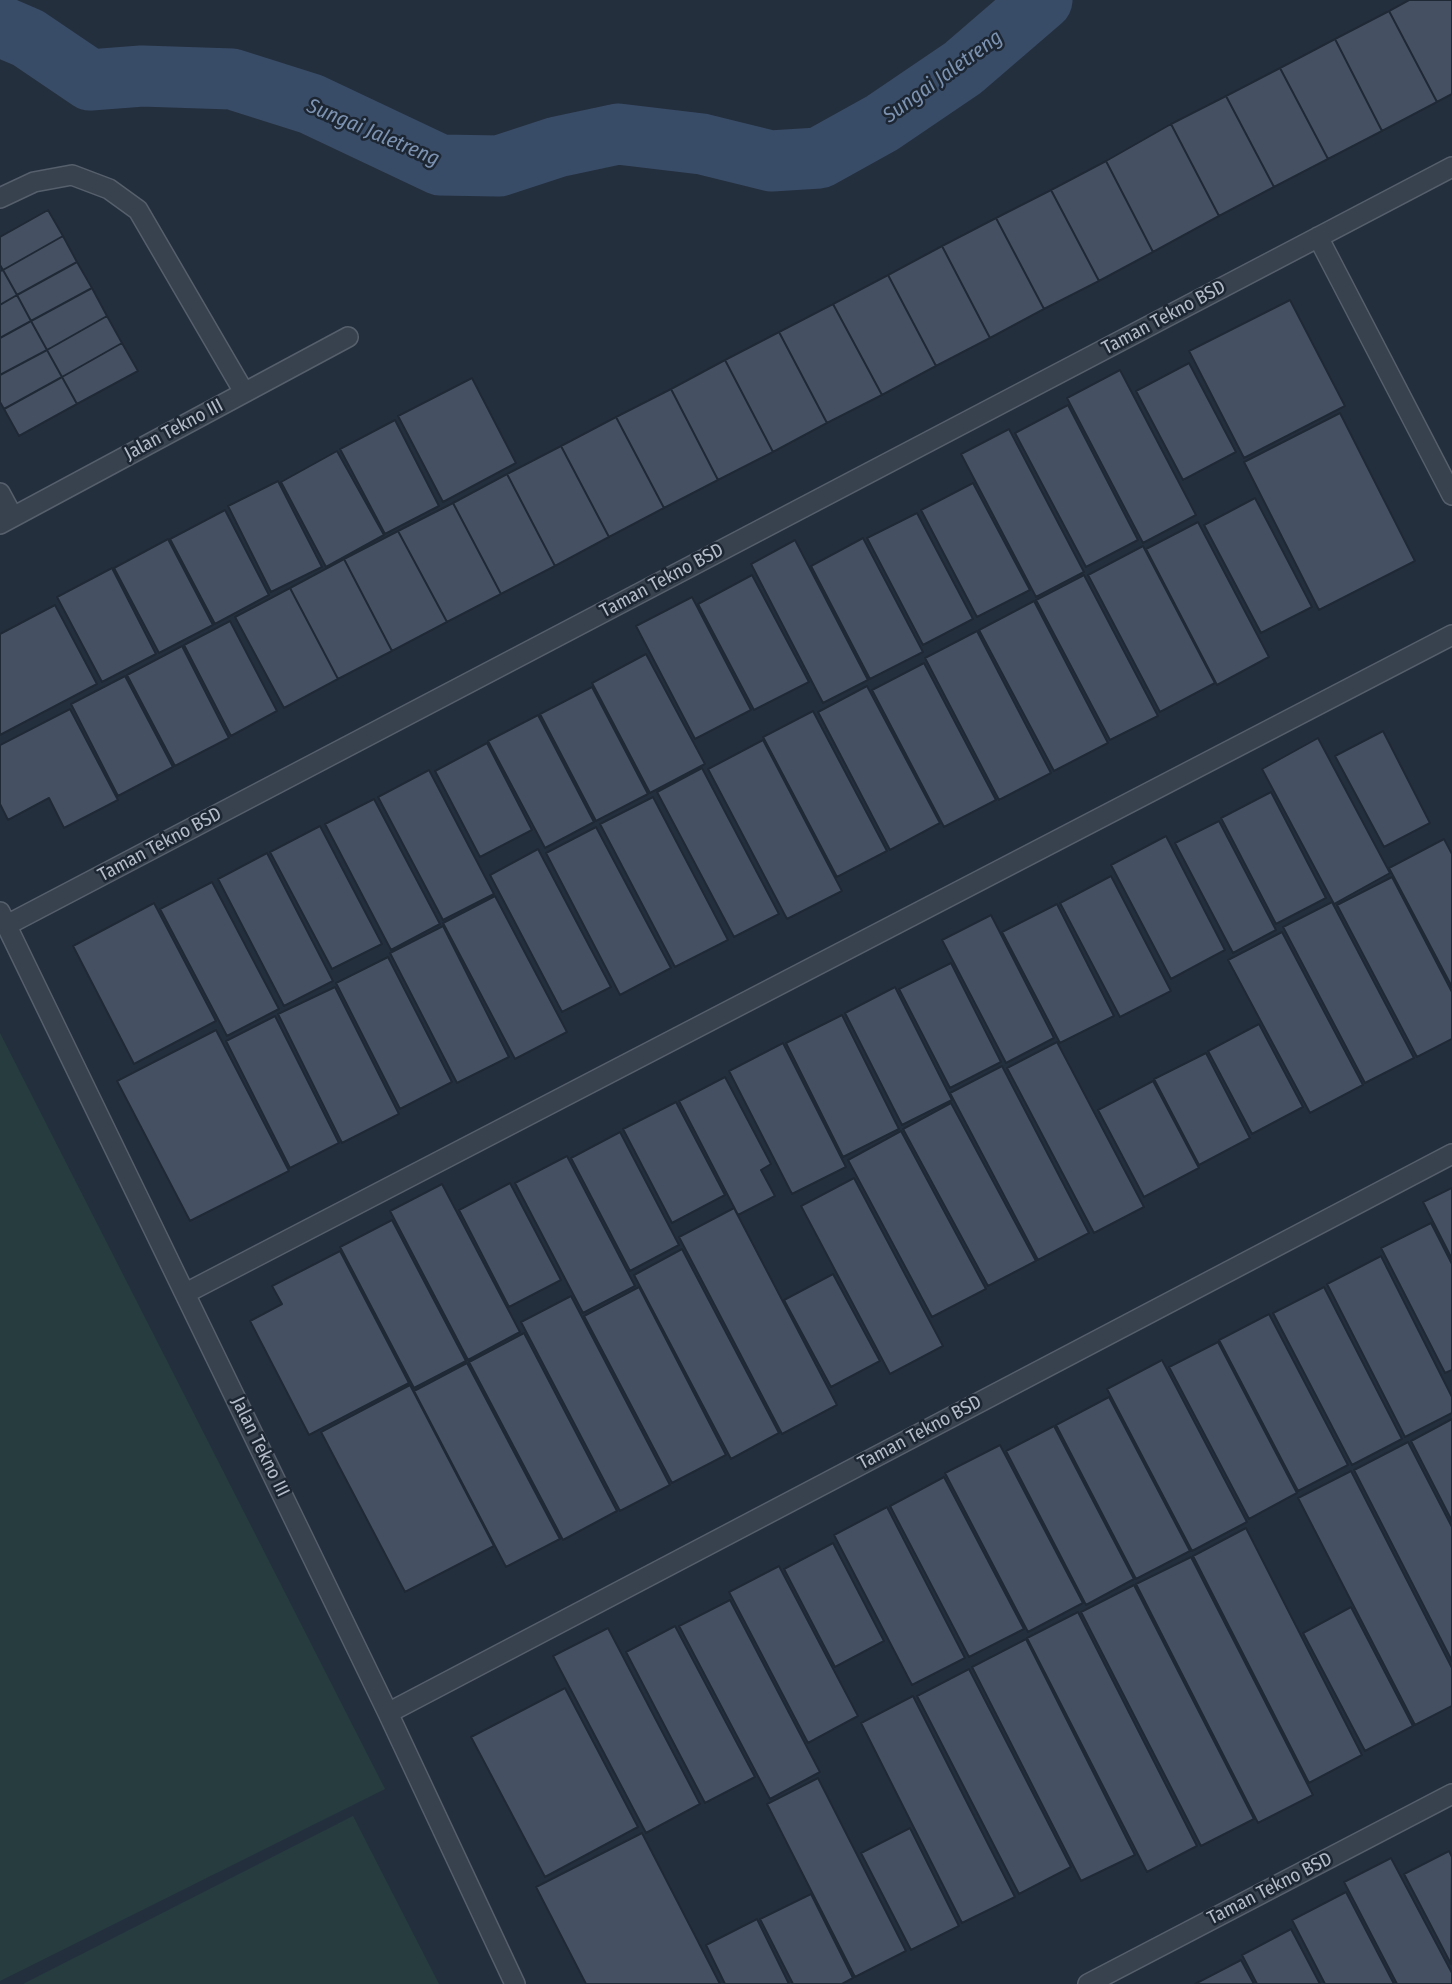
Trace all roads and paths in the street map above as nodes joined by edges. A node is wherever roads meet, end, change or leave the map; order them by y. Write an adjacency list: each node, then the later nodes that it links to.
1 (1452, 167): 3 (lane, Taman Tekno BSD)
2 (0, 198): 5 (lane)
3 (1318, 237): 7 (lane); 10 (lane, Taman Tekno BSD)
4 (348, 337): 5 (lane, Jalan Tekno III)
5 (244, 391): 8 (lane, Jalan Tekno III)
6 (0, 493): 8 (lane)
7 (1452, 495)
8 (7, 520)
9 (1452, 635): 12 (lane)
10 (3, 919): 12 (lane, Jalan Tekno III)
11 (1452, 1154): 13 (lane, Taman Tekno BSD)
12 (186, 1293): 13 (lane, Jalan Tekno III)
13 (388, 1713): 15 (lane, Jalan Tekno III)
14 (1452, 1794): 16 (lane, Taman Tekno BSD)
15 (515, 1984)
16 (1088, 1984)

